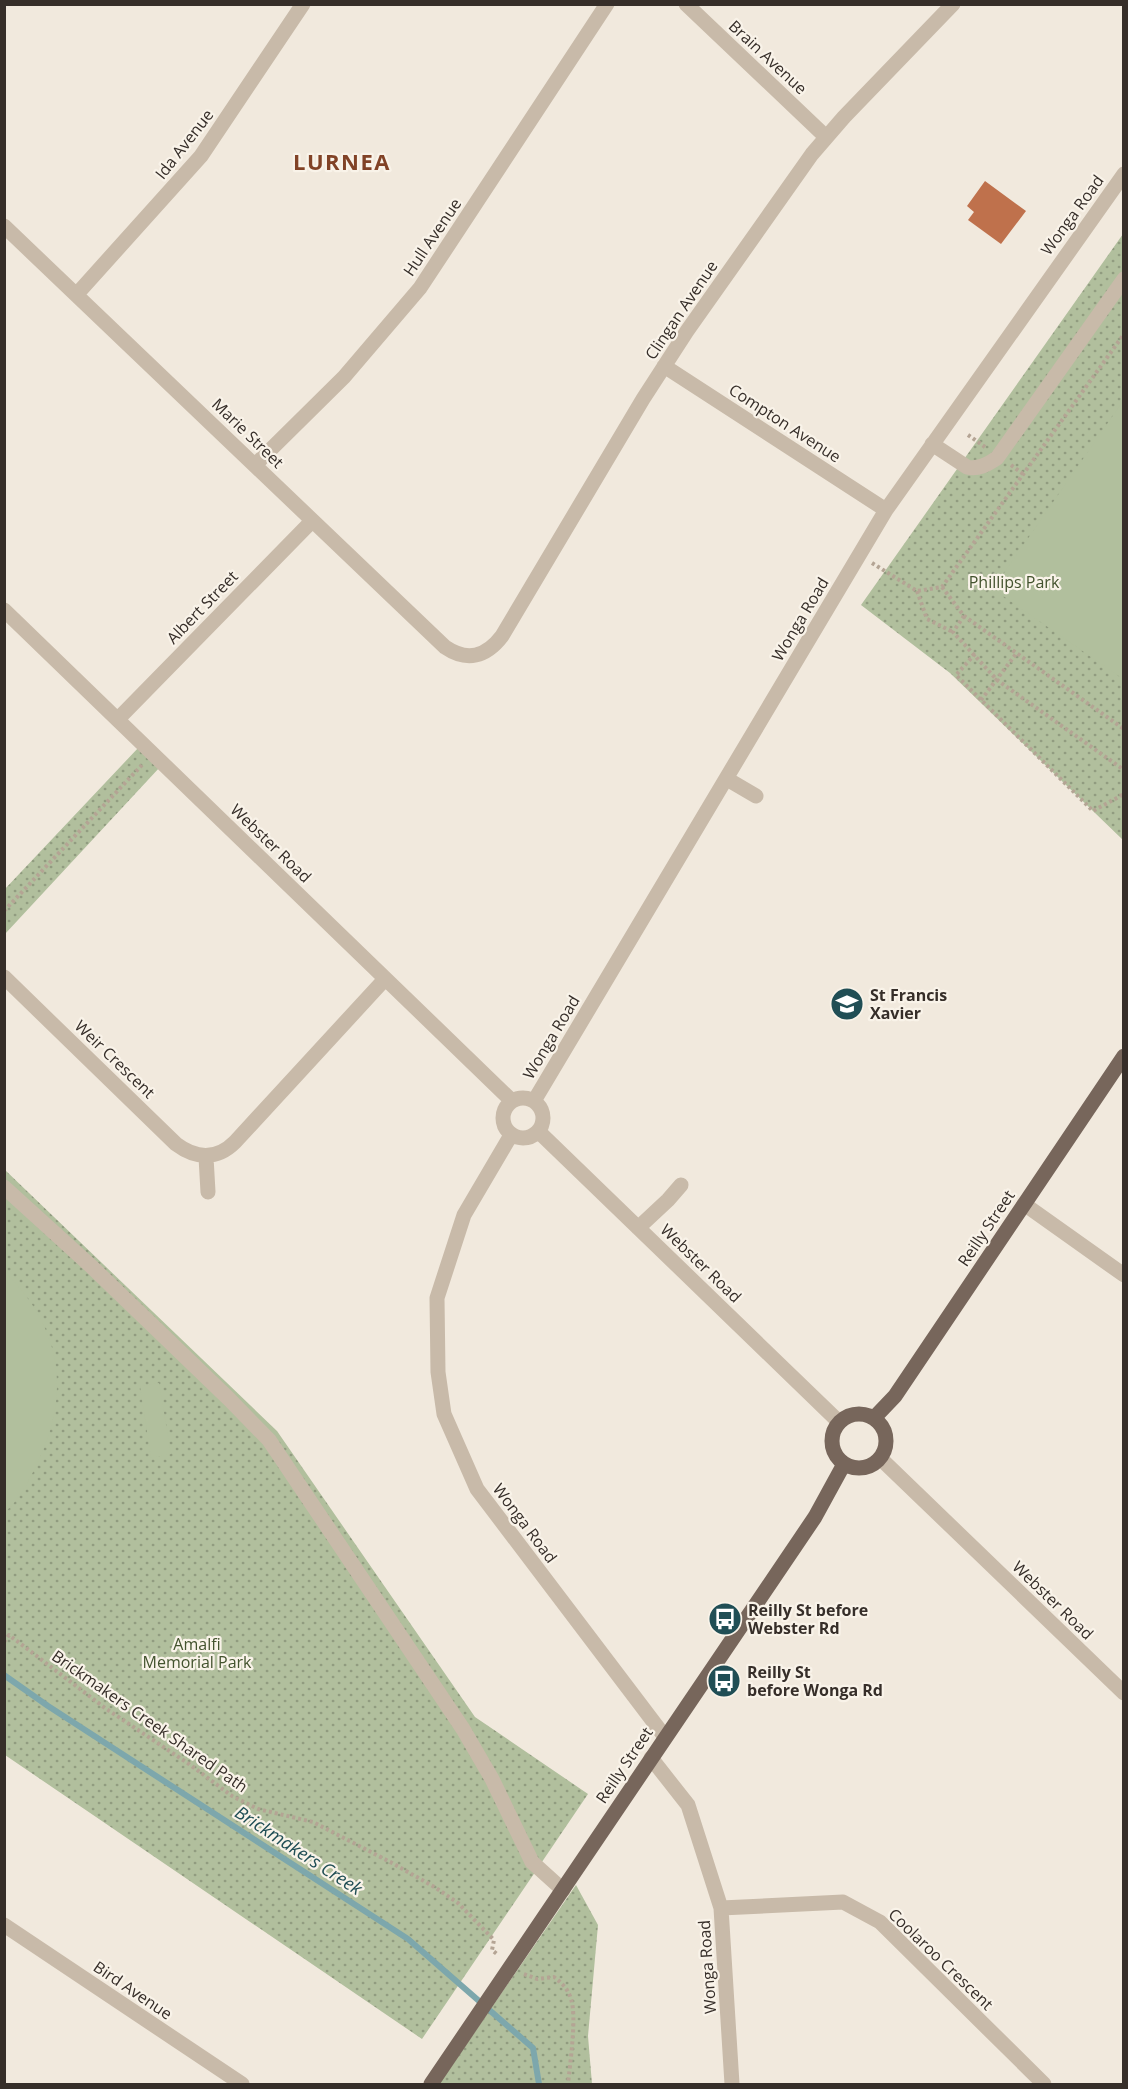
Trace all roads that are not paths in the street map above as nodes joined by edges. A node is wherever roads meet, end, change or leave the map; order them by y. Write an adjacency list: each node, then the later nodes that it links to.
1 (303, 4): 9 (street, Ida Avenue)
2 (608, 4): 12 (street, Hull Avenue)
3 (686, 4): 5 (street, Brain Avenue)
4 (953, 4): 5 (street, Clingan Avenue)
5 (826, 137): 10 (street, Clingan Avenue)
6 (1124, 174): 11 (street, Wonga Road)
7 (4, 226): 9 (street, Marie Street)
8 (1124, 279): 11 (street)
9 (77, 294): 12 (street, Marie Street)
10 (664, 366): 13 (street, Compton Avenue); 16 (street, Clingan Avenue)
11 (932, 444): 13 (street, Wonga Road)
12 (255, 465): 14 (street, Marie Street)
13 (886, 510): 18 (street, Wonga Road)
14 (312, 521): 16 (street, Marie Street); 17 (street, Albert Street)
15 (4, 610): 17 (street, Webster Road)
16 (471, 655)
17 (118, 719): 21 (street, Webster Road)
18 (727, 778): 19 (street); 24 (street, Wonga Road)
19 (756, 796)
20 (4, 977): 27 (street, Weir Crescent)
21 (385, 979): 23 (street, Webster Road); 27 (street)
22 (1124, 1056): 31 (main road, Reilly Street)
23 (512, 1101): 24 (street); 26 (street)
24 (534, 1101): 25 (street)
25 (538, 1131): 26 (street); 32 (street, Webster Road)
26 (511, 1135): 39 (street, Wonga Road)
27 (206, 1157): 30 (street)
28 (681, 1185): 32 (street)
29 (4, 1187): 41 (street)
30 (208, 1192)
31 (1024, 1204): 33 (street); 34 (main road, Reilly Street)
32 (638, 1228): 35 (street, Webster Road)
33 (1124, 1275)
34 (874, 1418): 35 (main road); 36 (main road)
35 (839, 1422): 37 (main road)
36 (880, 1458): 37 (main road); 38 (street, Webster Road)
37 (844, 1464): 39 (main road, Reilly Street)
38 (1124, 1694)
39 (665, 1737): 40 (main road, Reilly Street)
40 (651, 1758): 41 (main road, Reilly Street); 42 (street, Wonga Road)
41 (563, 1890): 45 (main road, Reilly Street)
42 (721, 1908): 46 (street, Wonga Road); 47 (street, Coolaroo Crescent)
43 (4, 1925): 44 (street, Bird Avenue)
44 (242, 2085)
45 (431, 2085)
46 (732, 2085)
47 (1044, 2085)

